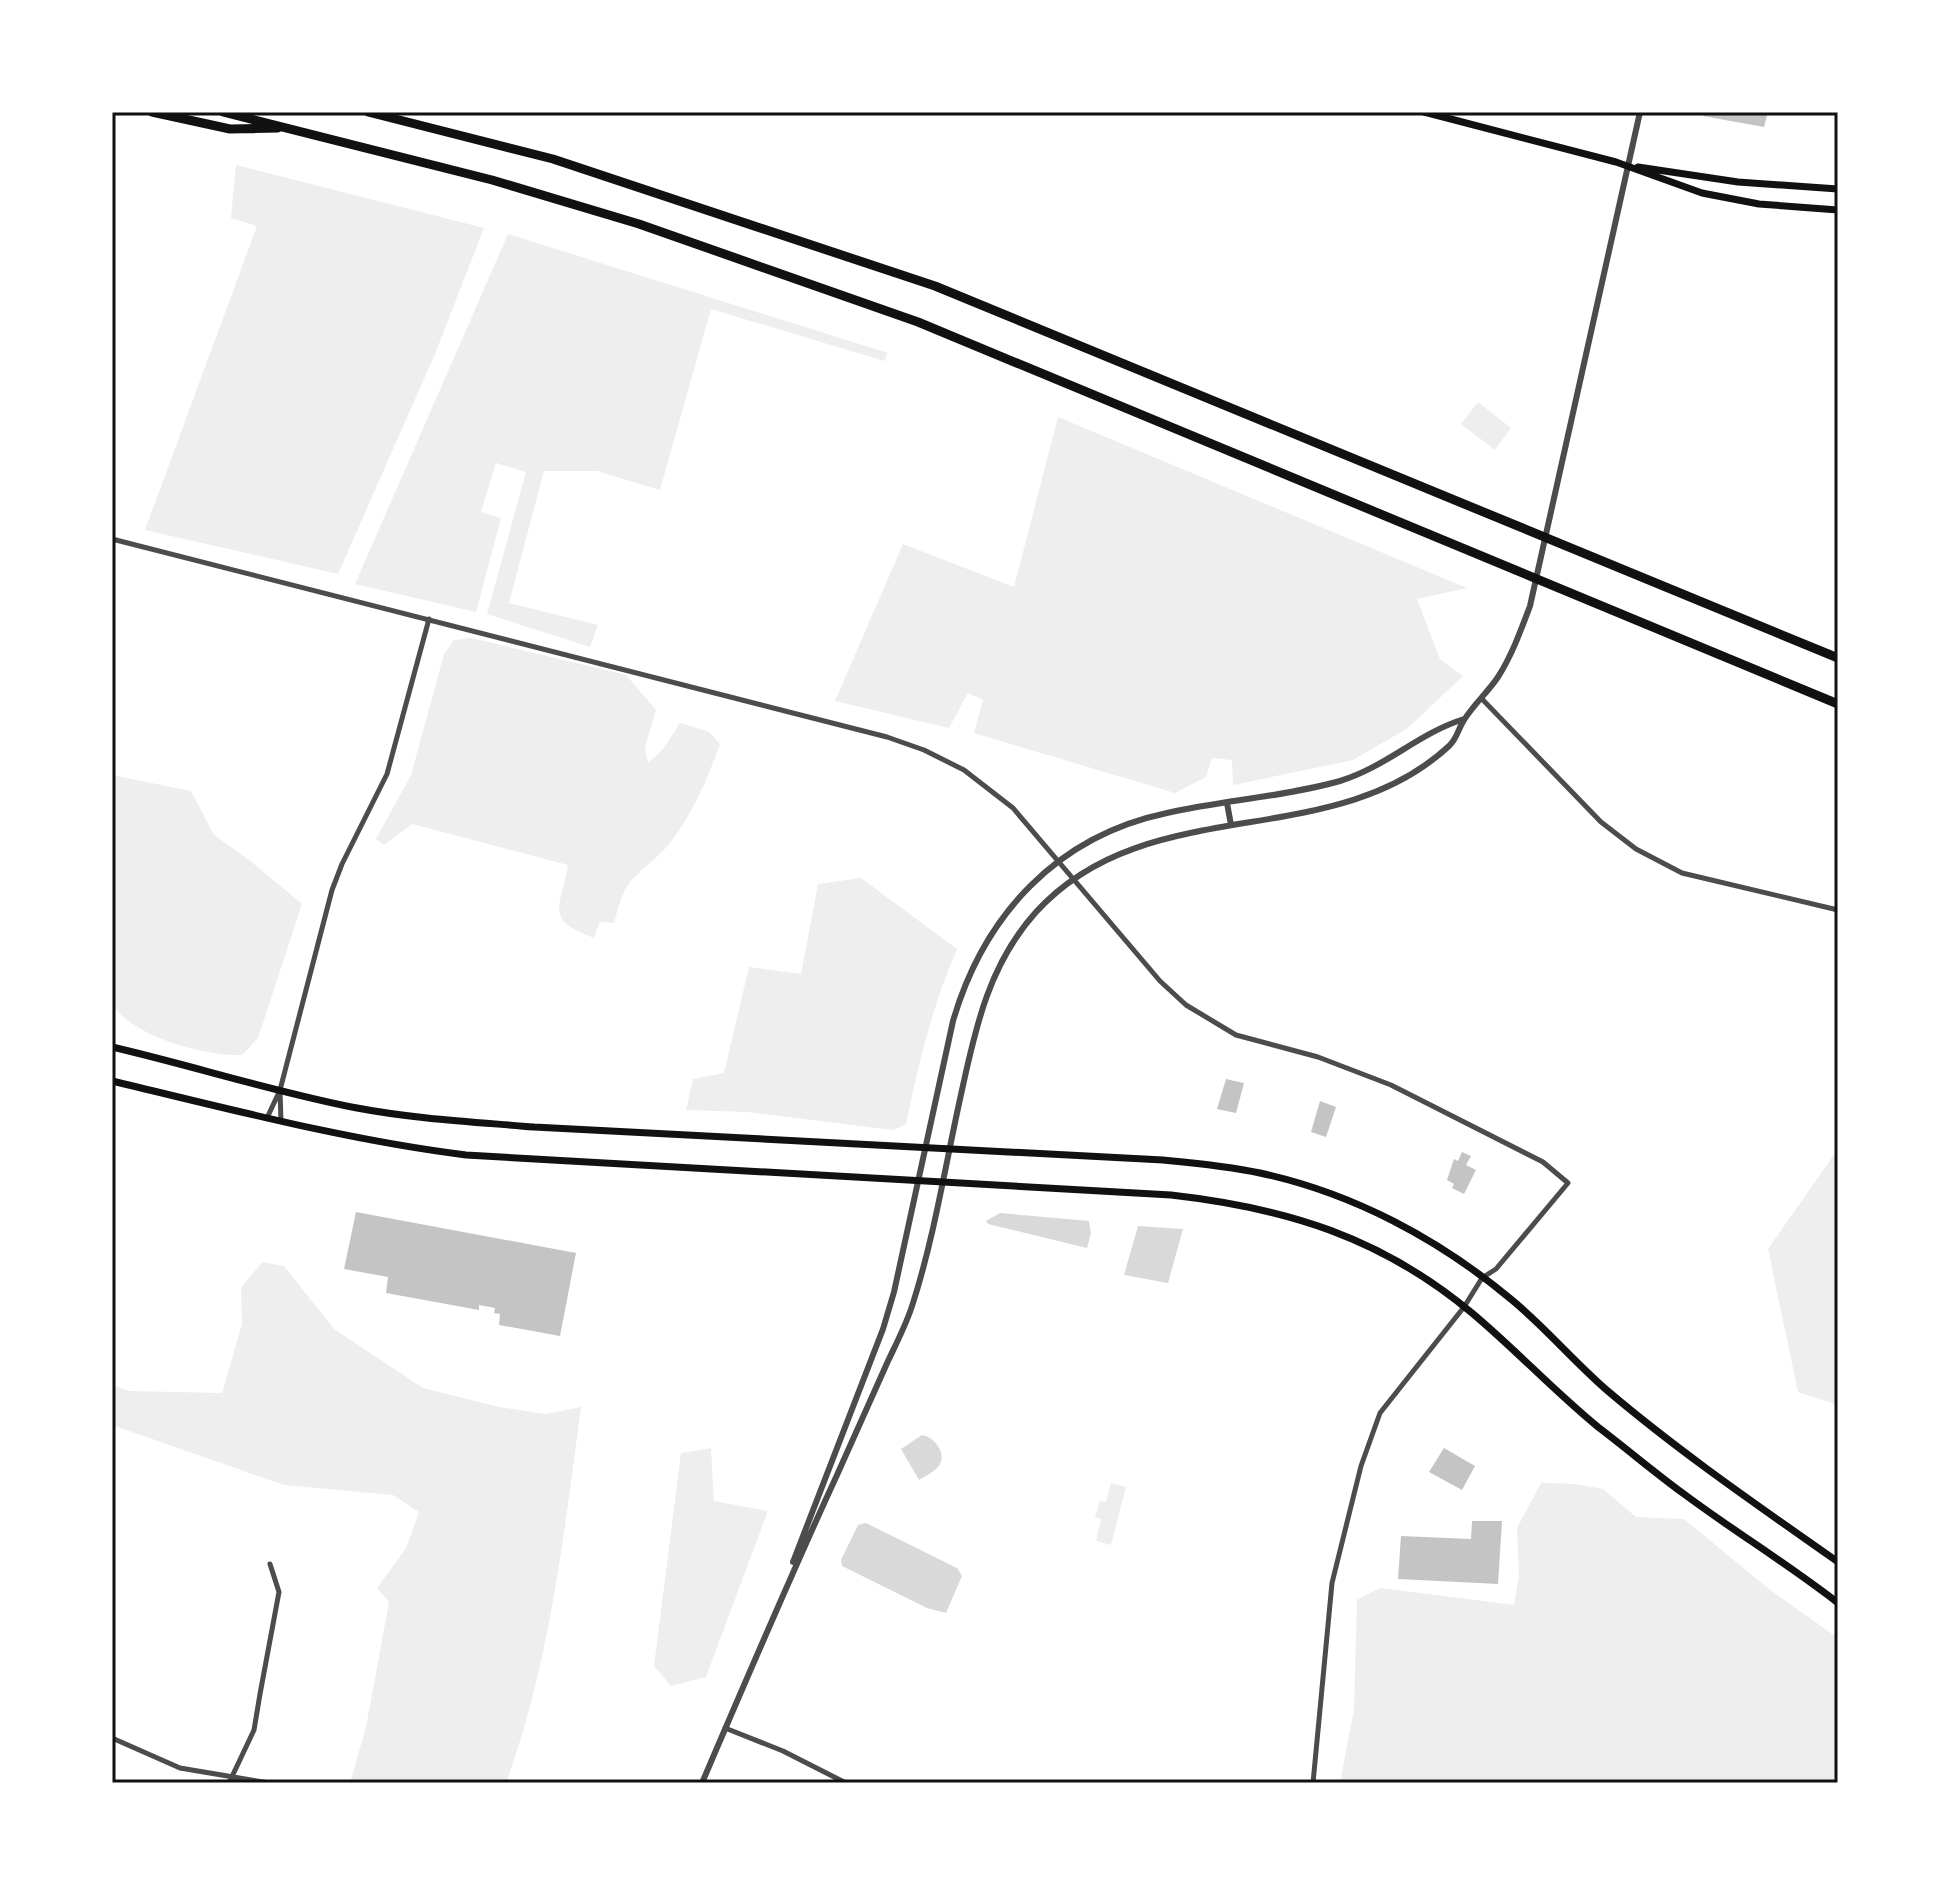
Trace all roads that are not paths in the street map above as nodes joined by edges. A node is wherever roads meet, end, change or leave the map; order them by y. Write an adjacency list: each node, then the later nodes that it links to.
1 (152, 112): 6 (highway)
2 (223, 112): 6 (highway)
3 (368, 112): 12 (highway)
4 (1424, 112): 7 (main road)
5 (1640, 112): 7 (street)
6 (294, 128): 14 (highway)
7 (1628, 166): 8 (main road); 9 (main road); 13 (street)
8 (1838, 189)
9 (1838, 210)
10 (112, 539): 11 (street)
11 (429, 619): 18 (street); 23 (street)
12 (1838, 658)
13 (1482, 699): 15 (street); 20 (street)
14 (1838, 704)
15 (1464, 719): 16 (street); 17 (street)
16 (1227, 803): 17 (street); 18 (street)
17 (1231, 825): 19 (street)
18 (1059, 861): 19 (street); 26 (street)
19 (1072, 880): 27 (street); 30 (street)
20 (1838, 910)
21 (112, 1047): 23 (main road)
22 (112, 1081): 24 (main road)
23 (280, 1090): 24 (street); 25 (street); 26 (main road)
24 (266, 1119): 25 (main road)
25 (281, 1123): 28 (main road)
26 (924, 1147): 27 (main road); 28 (street)
27 (949, 1148): 29 (street); 30 (main road)
28 (917, 1181): 29 (main road); 35 (street)
29 (942, 1181): 31 (main road); 35 (street)
30 (1482, 1278): 31 (street); 32 (main road)
31 (1464, 1307): 34 (main road); 42 (street)
32 (1838, 1562)
33 (270, 1564): 38 (street)
34 (1838, 1603)
35 (769, 1624): 36 (street)
36 (725, 1728): 40 (street); 41 (street)
37 (112, 1738): 38 (street)
38 (230, 1780): 39 (street)
39 (269, 1783)
40 (702, 1783)
41 (846, 1783)
42 (1313, 1783)

